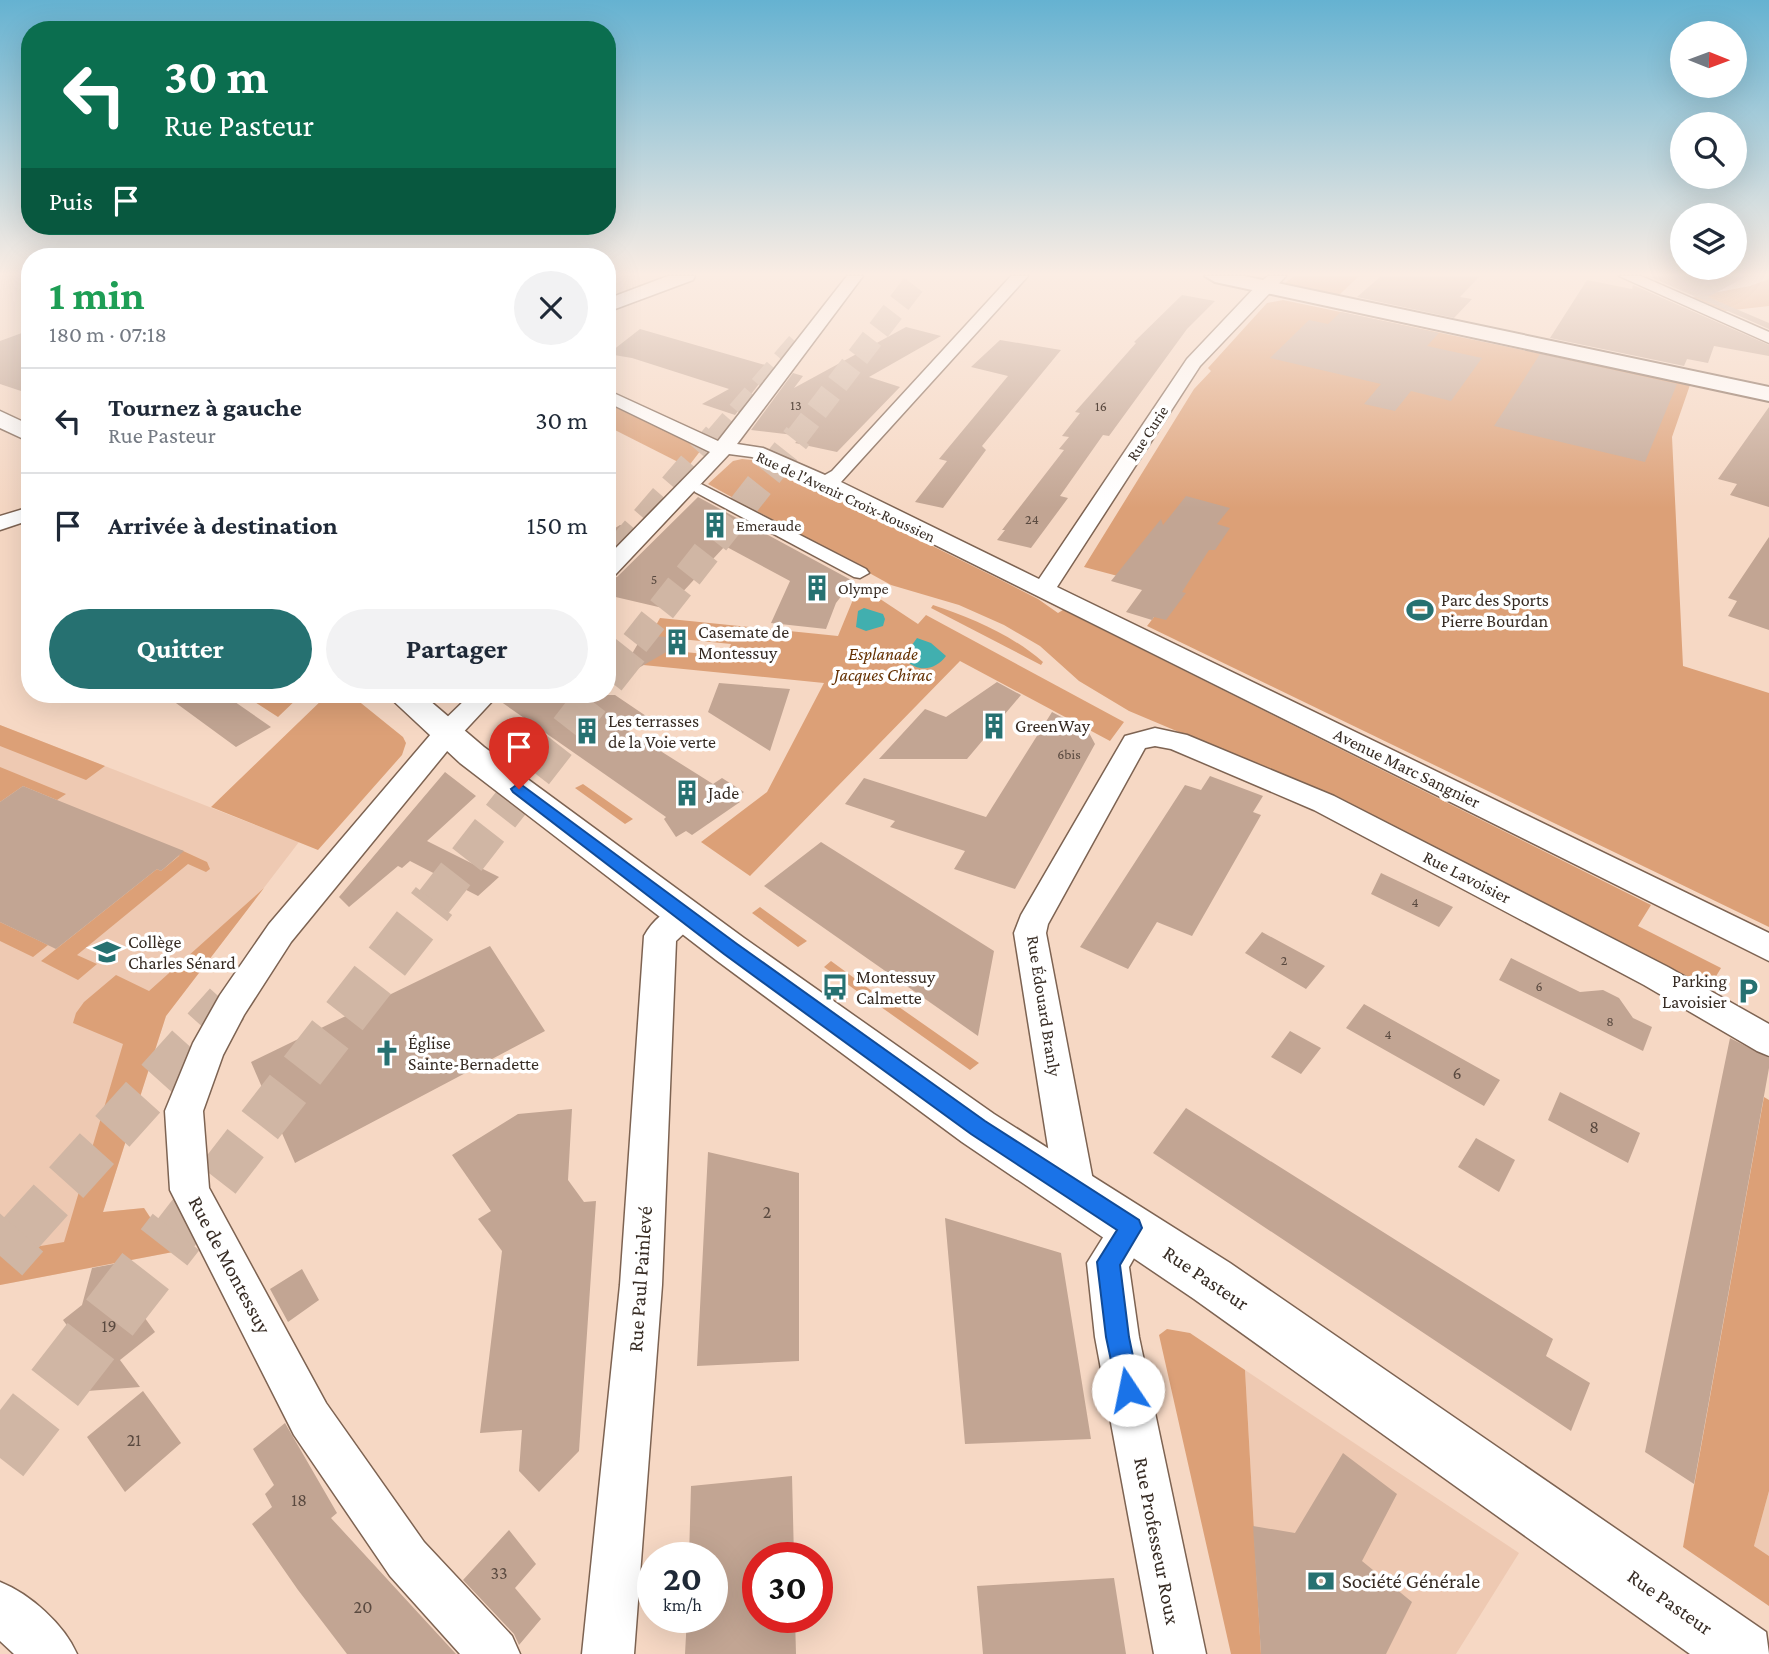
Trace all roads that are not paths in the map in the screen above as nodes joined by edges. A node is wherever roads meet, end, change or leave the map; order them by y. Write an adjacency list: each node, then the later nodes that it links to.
1 (796, 353): 9 (street)
2 (950, 353): 10 (street)
3 (1202, 353): 16 (street, Rue Curie)
4 (1588, 353): 5 (main road)
5 (1769, 394)
6 (616, 399): 9 (street, Rue de l'Avenir Croix-Roussien)
7 (0, 418): 8 (street)
8 (21, 430)
9 (723, 449): 10 (street, Rue de l'Avenir Croix-Roussien); 14 (street)
10 (826, 483): 16 (street, Rue de l'Avenir Croix-Roussien)
11 (701, 489): 15 (street)
12 (21, 516): 13 (street)
13 (0, 523)
14 (616, 561)
15 (860, 573)
16 (1044, 589): 22 (street, Avenue Marc Sangnier)
17 (412, 703): 19 (street, Rue Pasteur)
18 (477, 703): 19 (street, Rue de Montessuy)
19 (447, 733): 21 (street, Rue Pasteur); 28 (street, Rue de Montessuy)
20 (1155, 737): 23 (street, Rue Lavoisier); 24 (street, Rue Édouard Branly)
21 (685, 914): 24 (street, Rue Pasteur); 29 (street, Rue Paul Painlevé)
22 (1769, 948)
23 (1769, 1041)
24 (1075, 1191): 25 (street, Rue Pasteur)
25 (1131, 1228): 30 (street, Rue Professeur Roux); 31 (street, Rue Pasteur)
26 (0, 1607): 27 (street)
27 (51, 1654)
28 (494, 1654)
29 (608, 1654)
30 (1180, 1654)
31 (1744, 1654)

